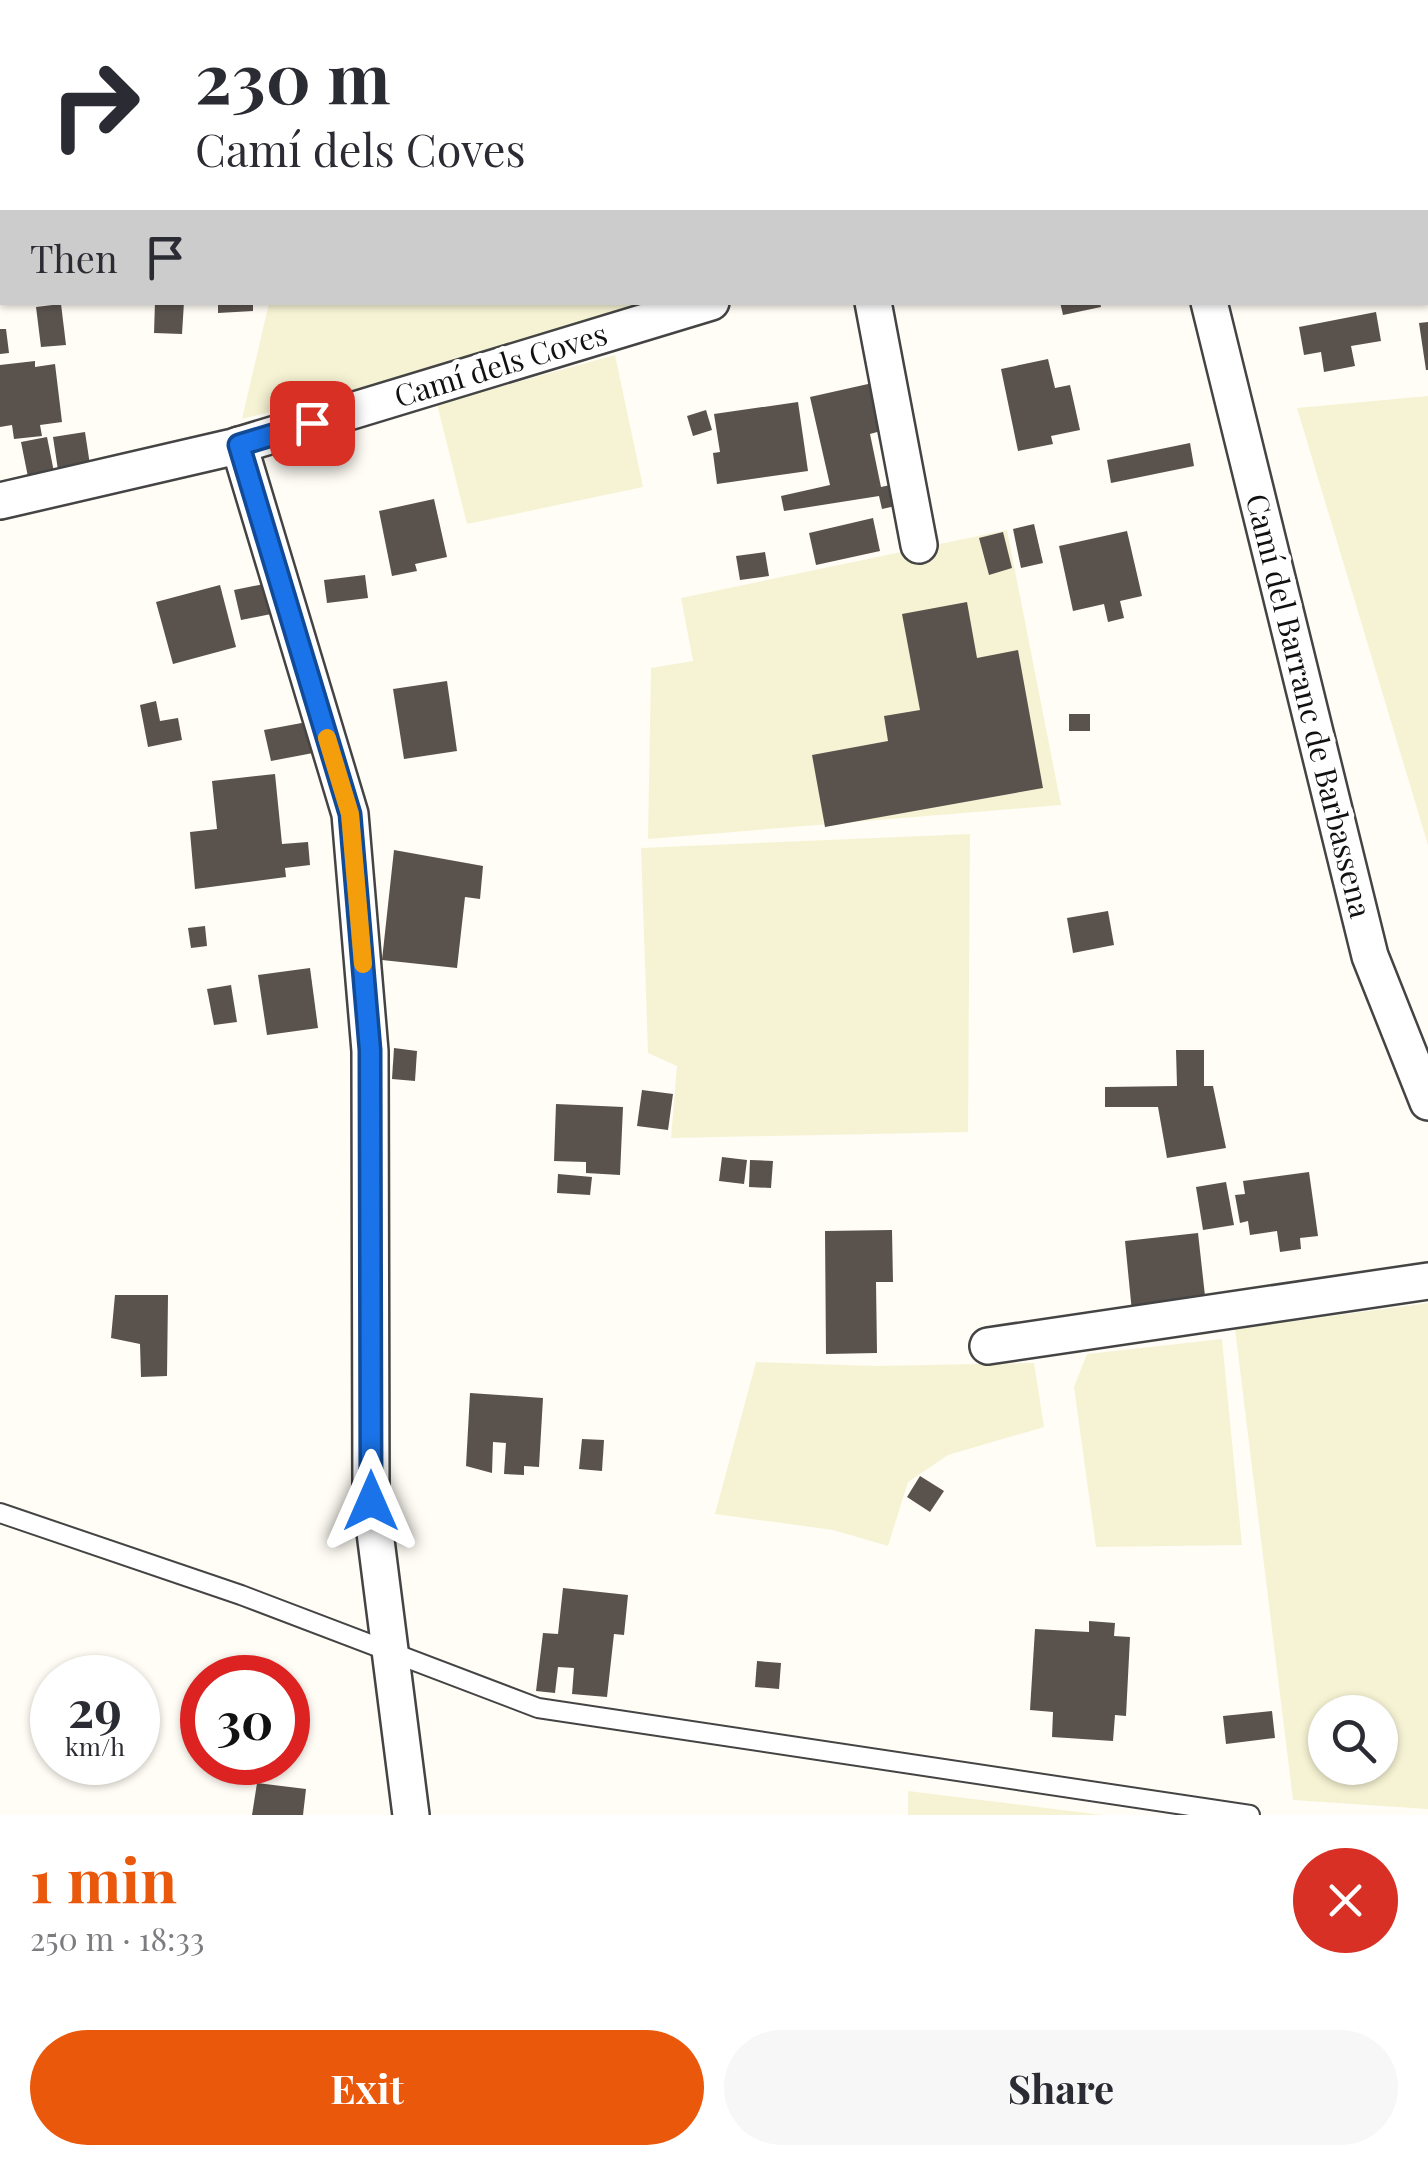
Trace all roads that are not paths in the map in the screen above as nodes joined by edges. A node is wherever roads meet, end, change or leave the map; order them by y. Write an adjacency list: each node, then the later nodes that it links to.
1 (701, 305): 4 (street, Camí dels Coves)
2 (874, 305): 6 (street)
3 (1209, 305): 7 (street, Camí del Barranc de Barbassena)
4 (239, 445): 5 (street, Camí dels Coves); 11 (street)
5 (0, 501)
6 (919, 544)
7 (1428, 1102)
8 (1428, 1281): 9 (street)
9 (988, 1346)
10 (0, 1512): 11 (lane)
11 (387, 1650): 12 (street); 13 (lane)
12 (411, 1815)
13 (1250, 1815)

